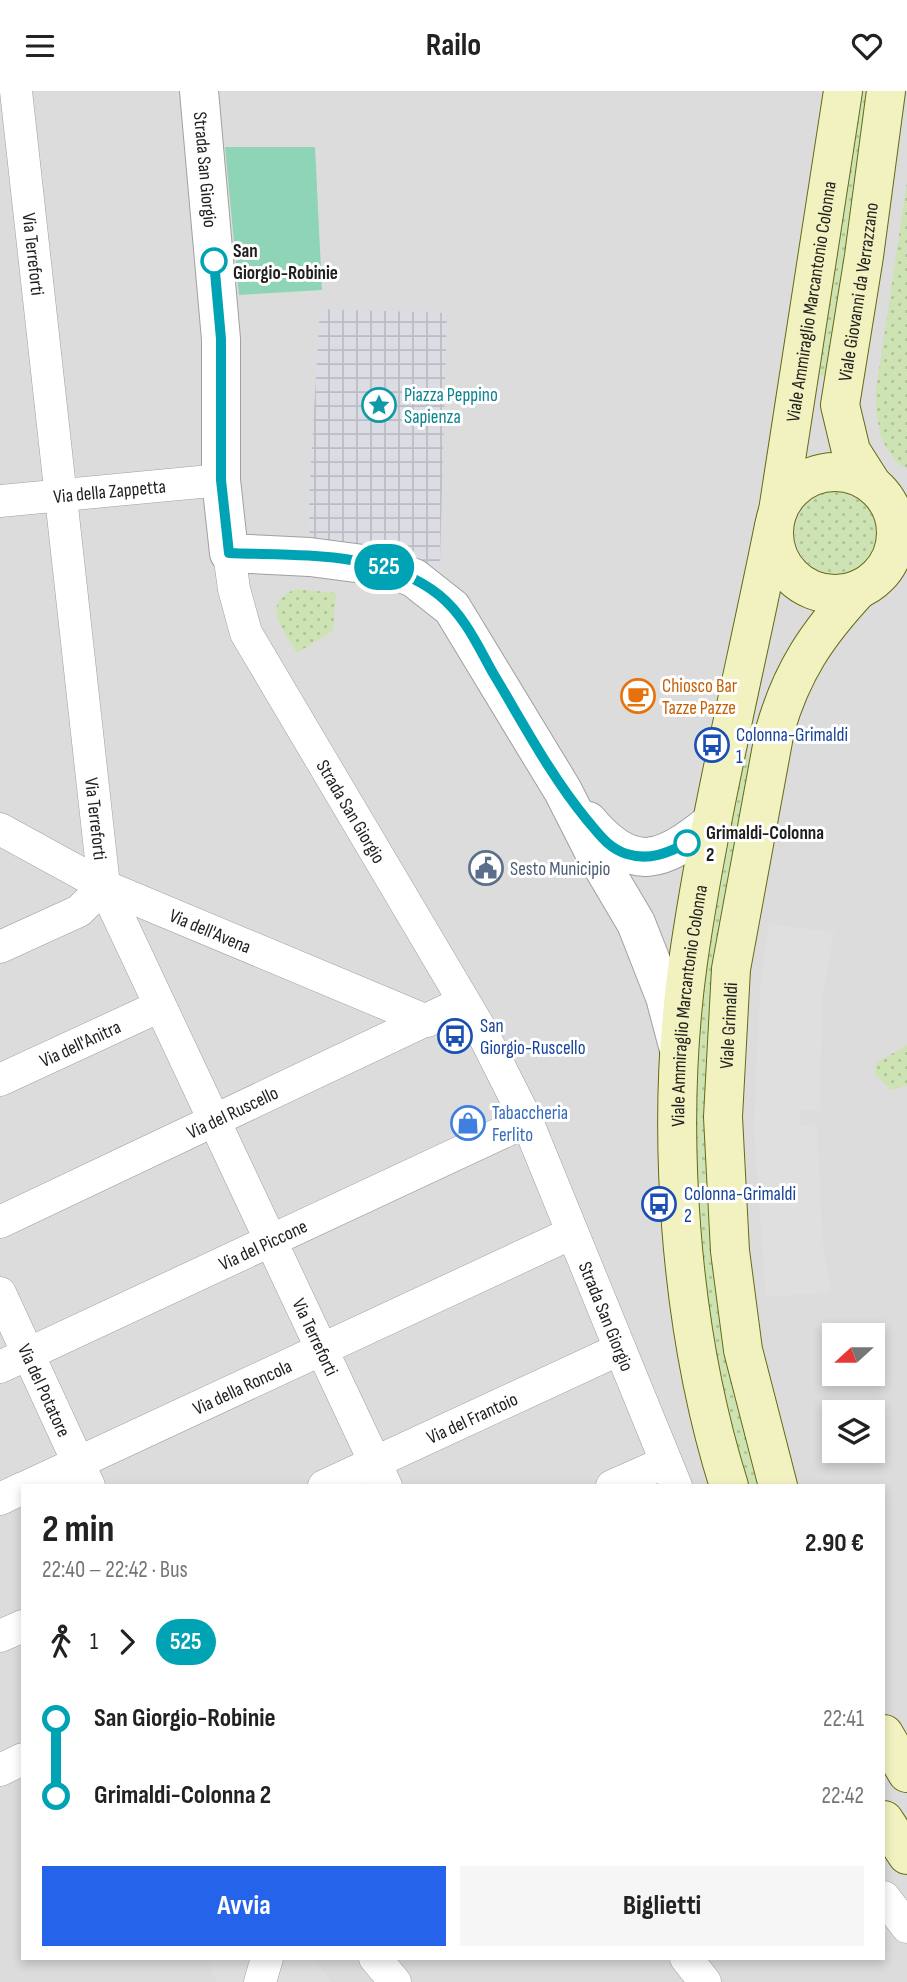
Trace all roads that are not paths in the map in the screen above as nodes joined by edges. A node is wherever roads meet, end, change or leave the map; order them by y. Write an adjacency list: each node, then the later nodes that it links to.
1 (16, 91): 6 (street, Via Terreforti)
2 (200, 91): 5 (street, Strada San Giorgio)
3 (843, 91): 9 (main road, Viale Ammiraglio Marcantonio Colonna)
4 (886, 91): 7 (main road, Viale Giovanni da Verrazzano)
5 (221, 480): 6 (street, Via della Zappetta); 10 (street, Strada San Giorgio)
6 (62, 493): 8 (street, Via della Zappetta); 15 (street, Via Terreforti)
7 (885, 493): 9 (main road); 11 (main road)
8 (0, 501)
9 (776, 518): 11 (main road); 13 (main road, Viale Ammiraglio Marcantonio Colonna)
10 (229, 553): 12 (street); 17 (street, Strada San Giorgio)
11 (881, 578): 38 (main road, Viale Grimaldi)
12 (564, 791): 13 (street); 20 (street)
13 (712, 822): 20 (main road, Viale Ammiraglio Marcantonio Colonna)
14 (0, 829): 15 (street, Via dell'Avena)
15 (104, 886): 16 (street); 18 (street, Via Terreforti); 19 (street, Via dell'Avena)
16 (0, 947)
17 (464, 1002): 19 (street, Via del Ruscello); 23 (street, Strada San Giorgio)
18 (160, 1006): 21 (street, Via dell'Anitra); 22 (street, Via Terreforti)
19 (427, 1021): 22 (street, Via del Ruscello)
20 (679, 1052): 37 (main road, Viale Ammiraglio Marcantonio Colonna)
21 (0, 1080)
22 (214, 1121): 24 (street, Via del Ruscello); 26 (street, Via Terreforti)
23 (527, 1121): 25 (street, Strada San Giorgio); 26 (street, Via del Piccone)
24 (0, 1222)
25 (572, 1233): 28 (street, Via della Roncola); 29 (street, Strada San Giorgio)
26 (270, 1238): 28 (street, Via Terreforti); 30 (street, Via del Piccone)
27 (0, 1293): 30 (street, Via del Potatore)
28 (322, 1349): 31 (street, Via della Roncola); 32 (street, Via Terreforti)
29 (620, 1349): 32 (street, Via del Frantoio); 33 (street, Strada San Giorgio)
30 (14, 1360): 31 (street, Via del Potatore)
31 (84, 1474): 34 (street, Via della Roncola)
32 (381, 1474): 35 (street, Via del Frantoio)
33 (671, 1474): 36 (street)
34 (37, 1484)
35 (334, 1484)
36 (622, 1484)
37 (729, 1484)
38 (777, 1484)
39 (21, 1489): 40 (street)
40 (0, 1499)
41 (21, 1627): 42 (street)
42 (0, 1636)
43 (885, 1736): 46 (main road)
44 (21, 1760): 45 (street)
45 (0, 1770)
46 (907, 1773)
47 (885, 1822): 48 (main road)
48 (907, 1855)
49 (885, 1897): 50 (street)
50 (907, 1927)
51 (266, 1960): 54 (street)
52 (377, 1960): 55 (street)
53 (688, 1960): 56 (street)
54 (260, 1982)
55 (395, 1982)
56 (705, 1982)

